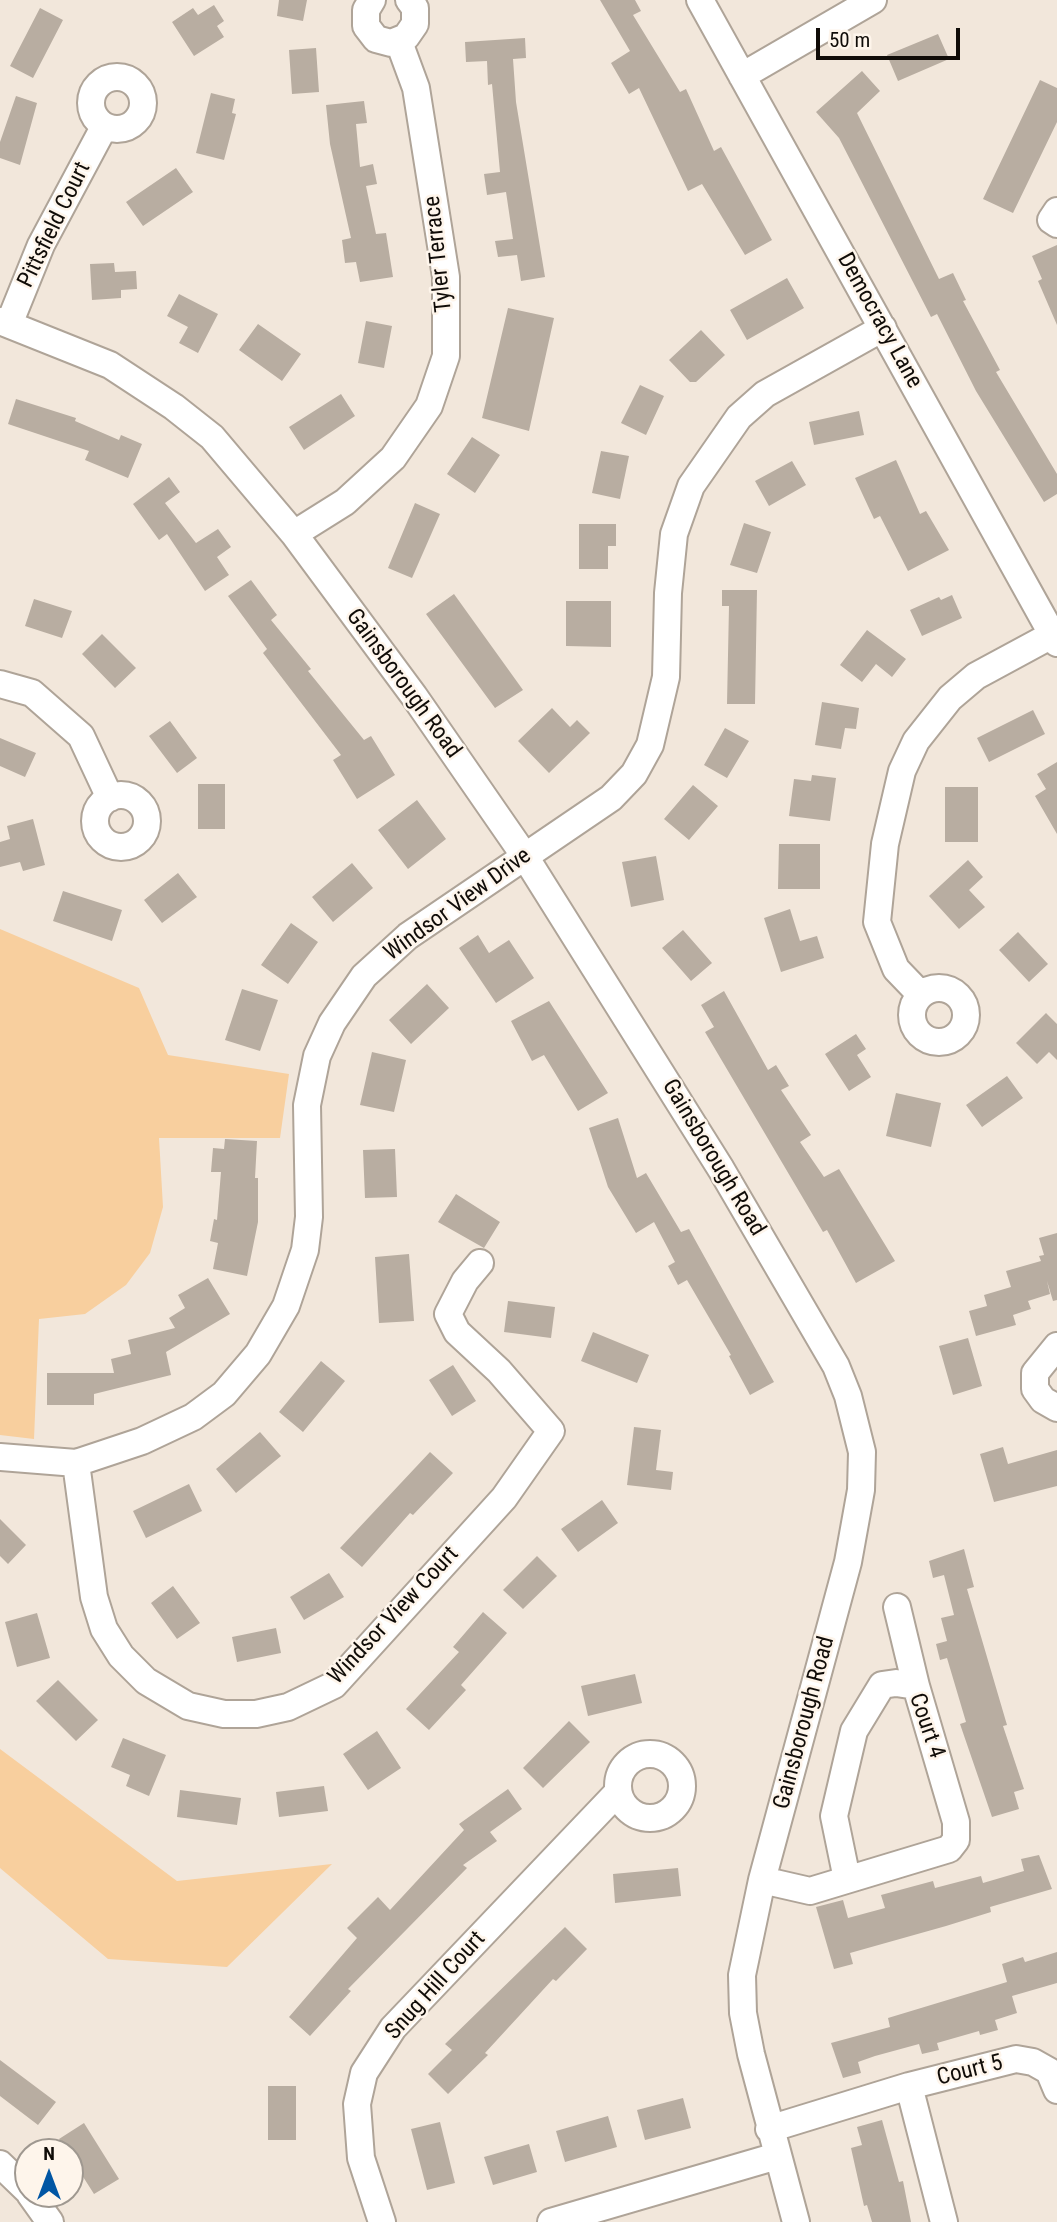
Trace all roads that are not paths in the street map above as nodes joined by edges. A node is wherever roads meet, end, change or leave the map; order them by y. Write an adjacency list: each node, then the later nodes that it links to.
1 (372, 0): 5 (street)
2 (409, 0): 5 (street)
3 (700, 0): 6 (street, Democracy Lane)
4 (873, 0): 6 (street)
5 (399, 42): 12 (street, Tyler Terrace)
6 (742, 76): 11 (street, Democracy Lane)
7 (104, 127): 10 (street, Pittsfield Court)
8 (1057, 211): 9 (street)
9 (1057, 224)
10 (5, 323): 12 (street, Gainsborough Road)
11 (883, 328): 13 (street, Democracy Lane); 16 (street, Windsor View Drive)
12 (294, 534): 16 (street, Gainsborough Road)
13 (1055, 639): 17 (street)
14 (0, 684): 15 (street)
15 (110, 797)
16 (524, 855): 22 (street, Windsor View Drive); 27 (street, Gainsborough Road)
17 (920, 995)
18 (480, 1263): 22 (street, Windsor View Court)
19 (1057, 1346): 20 (street)
20 (1057, 1408)
21 (0, 1457): 22 (street, Windsor View Drive)
22 (76, 1463)
23 (897, 1607): 24 (street)
24 (916, 1686): 26 (street, Court 4); 26 (street, Court 4)
25 (618, 1792): 34 (street, Snug Hill Court)
26 (847, 1879): 27 (street, Court 4)
27 (762, 1880): 30 (street, Gainsborough Road)
28 (909, 2086): 29 (street, Court 5); 30 (street, Court 5); 37 (street, Court 5)
29 (1057, 2090)
30 (769, 2129): 31 (street, Gainsborough Road)
31 (776, 2156): 35 (street); 36 (street, Gainsborough Road)
32 (0, 2164): 33 (street)
33 (14, 2178)
34 (382, 2222)
35 (551, 2222)
36 (796, 2222)
37 (944, 2222)

